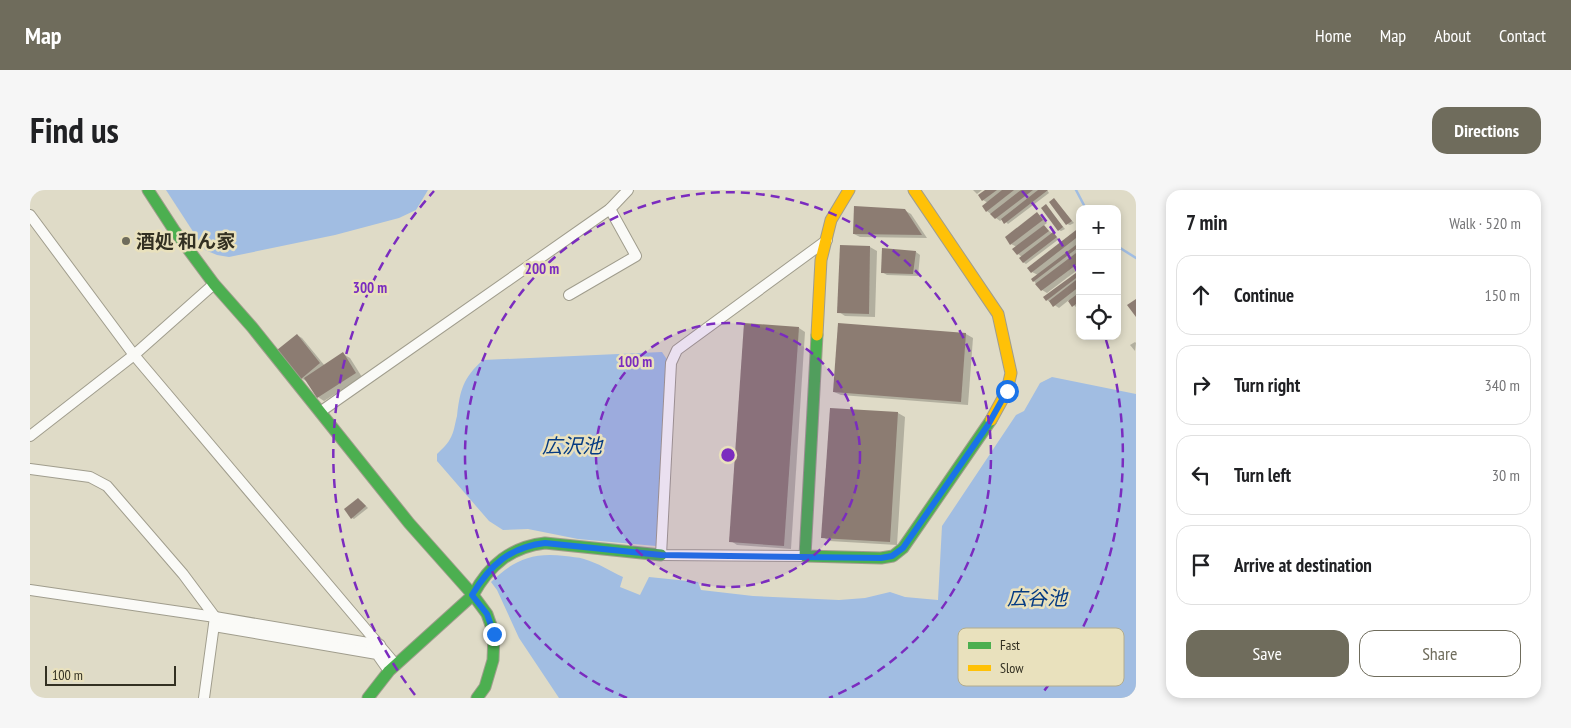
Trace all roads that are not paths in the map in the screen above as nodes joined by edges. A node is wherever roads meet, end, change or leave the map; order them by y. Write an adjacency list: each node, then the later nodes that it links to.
1 (148, 190): 8 (street)
2 (628, 190): 5 (street)
3 (849, 190): 7 (street)
4 (914, 190): 15 (street)
5 (610, 209): 9 (street); 11 (street)
6 (30, 215): 10 (street)
7 (827, 240): 14 (street); 15 (street)
8 (214, 284): 10 (street); 11 (street)
9 (569, 295)
10 (134, 355): 12 (street); 19 (street)
11 (320, 412): 17 (street)
12 (30, 436)
13 (30, 469): 18 (street)
14 (661, 555): 15 (street); 17 (street)
15 (805, 556)
16 (30, 590): 18 (street)
17 (472, 595): 20 (street); 23 (street)
18 (215, 621): 19 (street); 20 (street); 21 (street)
19 (380, 645): 20 (street)
20 (393, 668): 22 (street)
21 (204, 698)
22 (368, 698)
23 (477, 698)

